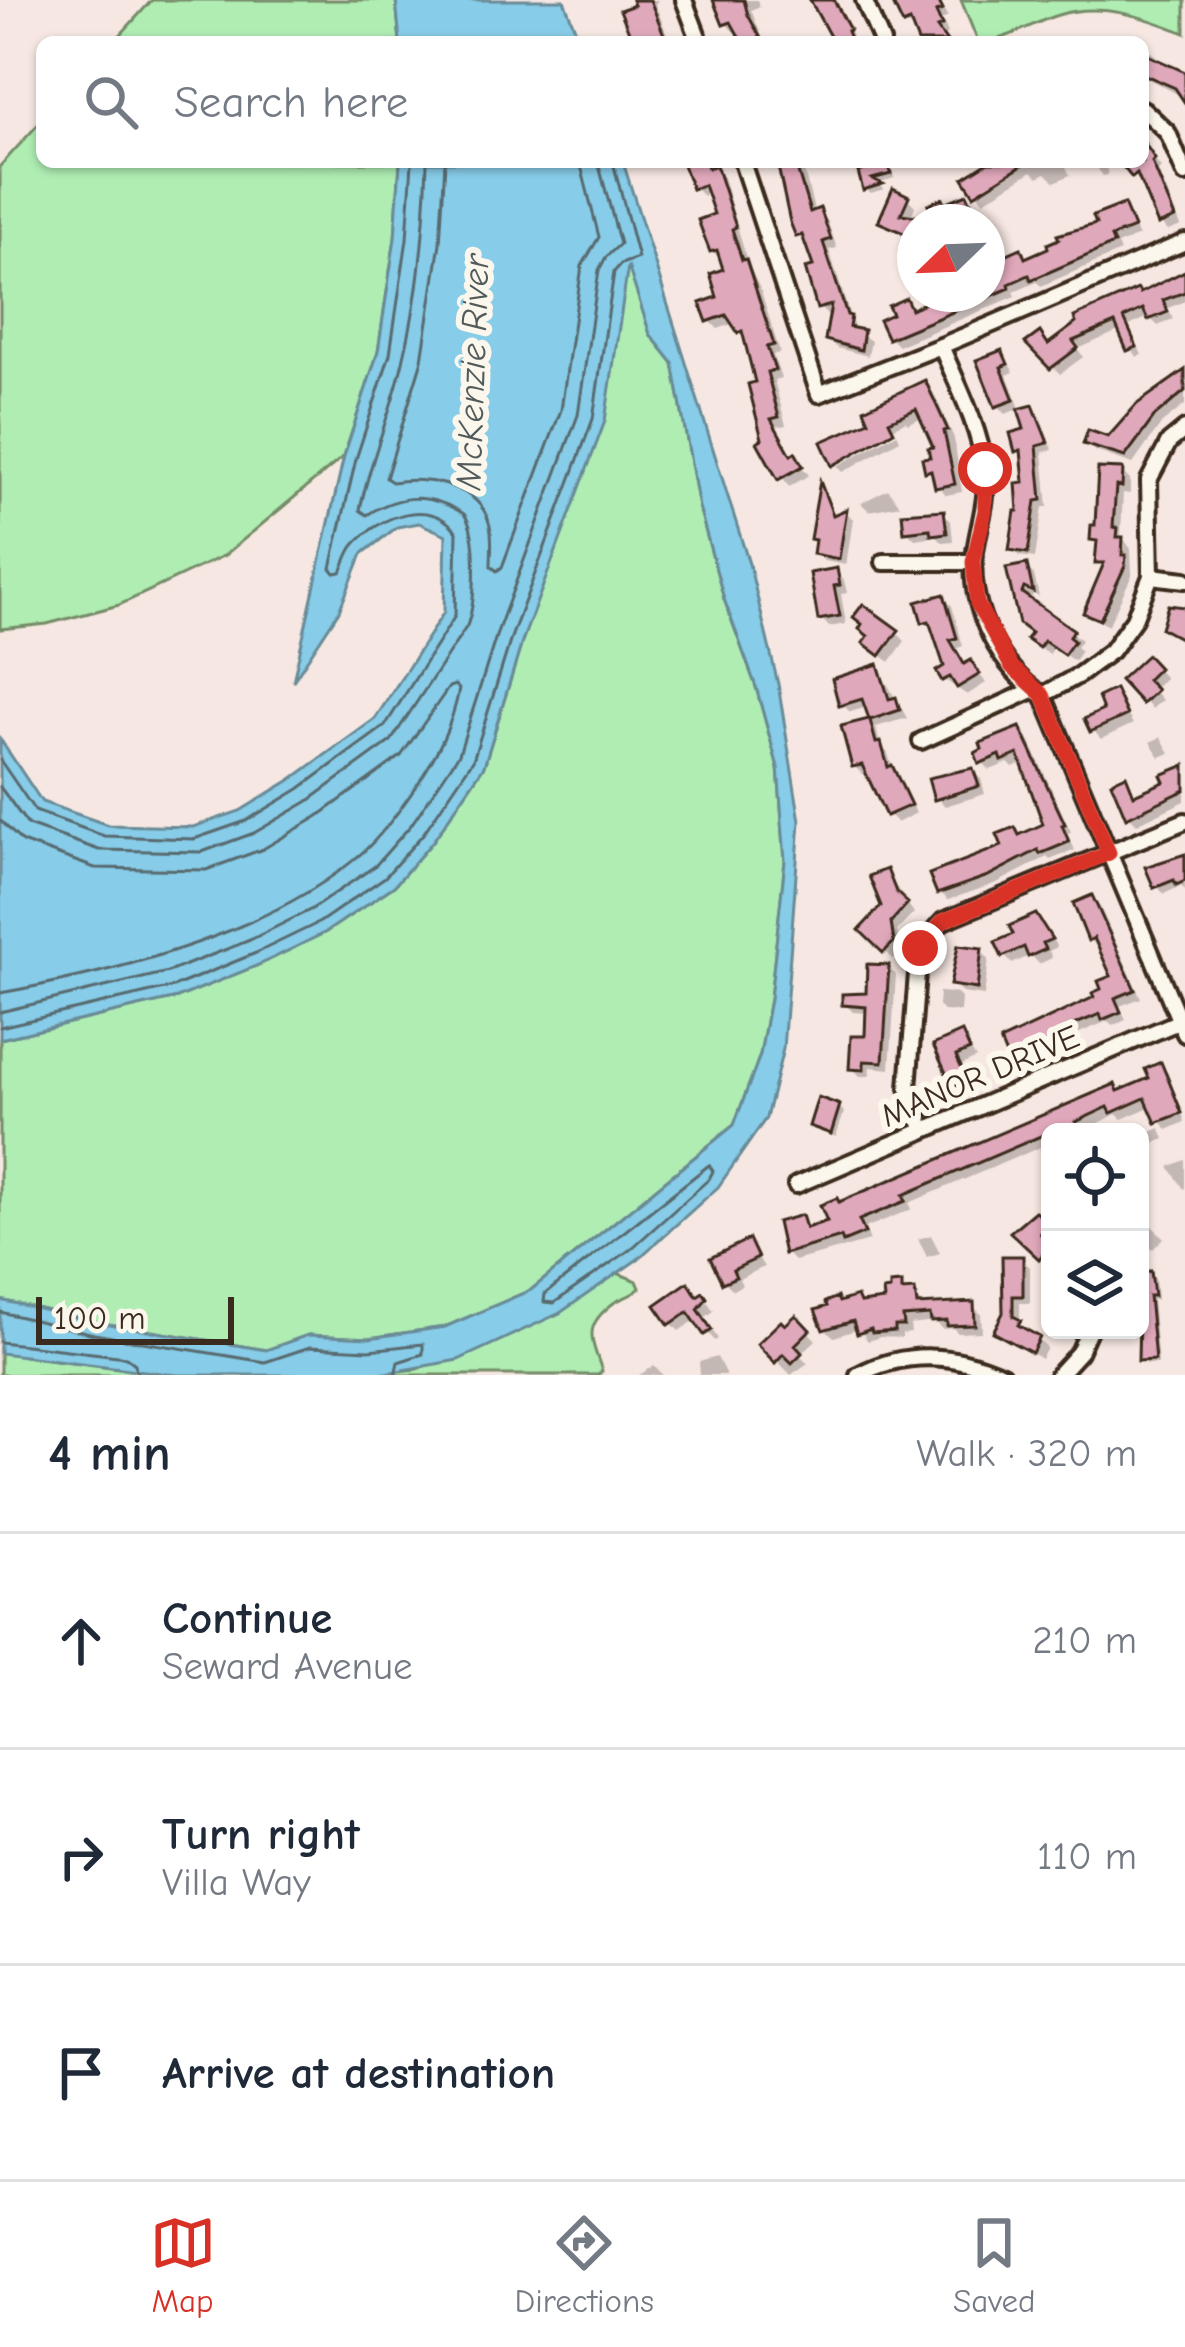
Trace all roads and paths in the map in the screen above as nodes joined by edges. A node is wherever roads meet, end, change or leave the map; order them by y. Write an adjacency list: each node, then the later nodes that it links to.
1 (684, 0): 3 (street)
2 (864, 0): 4 (street)
3 (698, 36)
4 (879, 36)
5 (1149, 115): 7 (street)
6 (744, 168): 9 (street)
7 (1185, 174)
8 (1185, 242): 9 (street)
9 (941, 346): 12 (street)
10 (1185, 429): 13 (street)
11 (884, 562): 12 (street)
12 (973, 562): 15 (street)
13 (1151, 576): 14 (street); 15 (street)
14 (1185, 580)
15 (1038, 692): 16 (street); 18 (street)
16 (921, 741)
17 (1185, 821): 18 (street)
18 (1109, 853): 19 (street); 20 (street)
19 (1183, 1024): 20 (street, MANOR DRIVE)
20 (923, 1128): 21 (street, MANOR DRIVE)
21 (796, 1185)
22 (1085, 1339): 25 (street)
23 (858, 1375): 24 (street)
24 (1002, 1375)
25 (1058, 1375)

